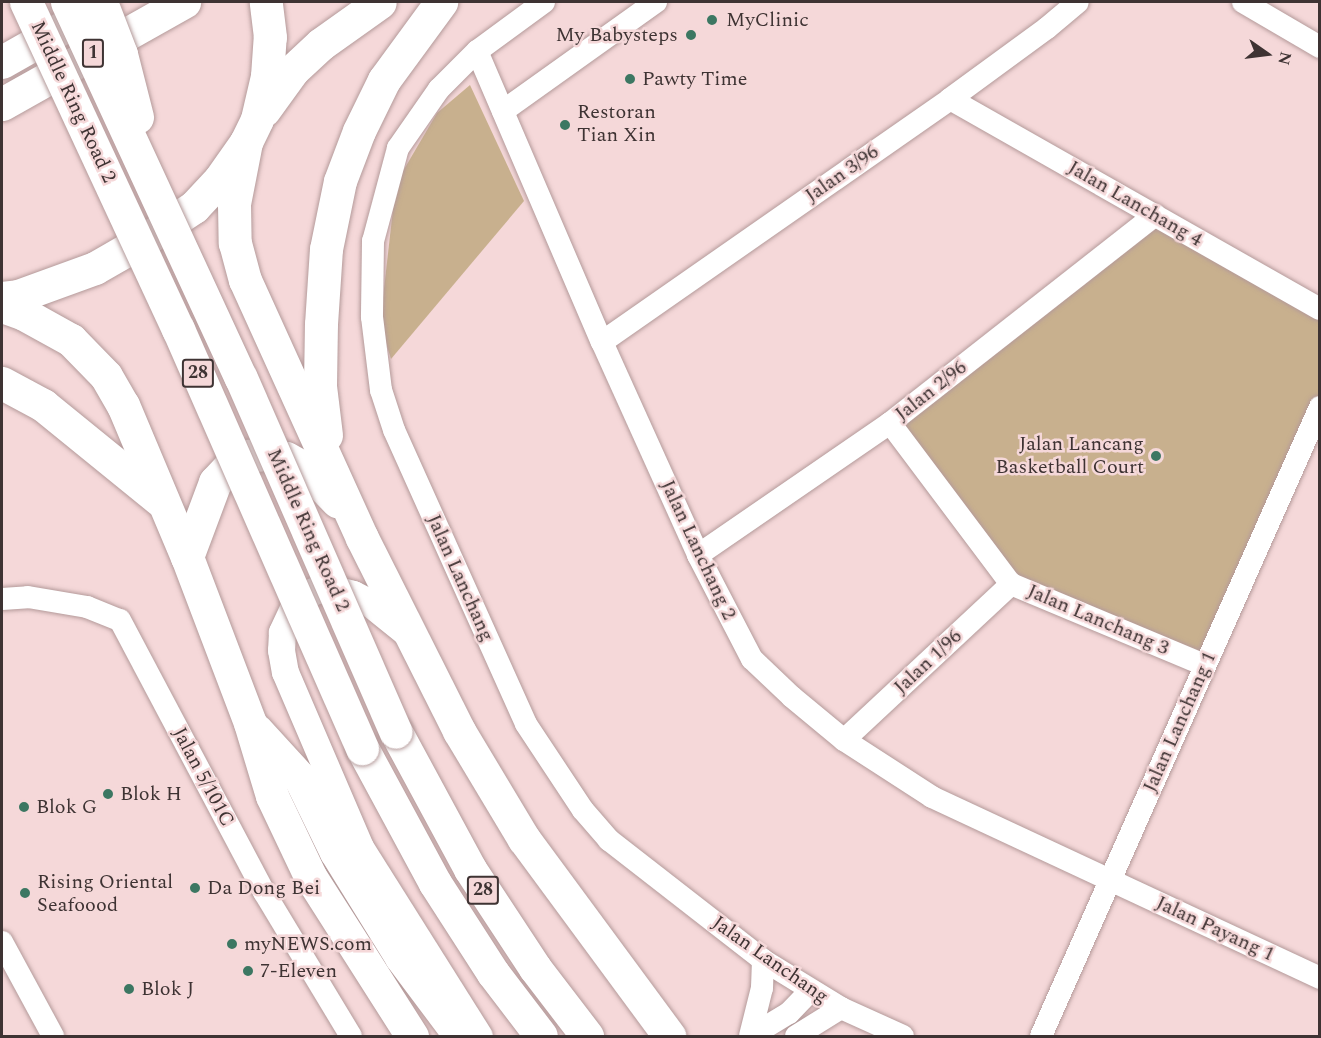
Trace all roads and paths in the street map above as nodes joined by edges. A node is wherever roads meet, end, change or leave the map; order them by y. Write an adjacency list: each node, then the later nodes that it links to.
1 (26, 2): 54 (highway, Middle Ring Road 2 / 28, bridge)
2 (67, 2): 20 (highway, Middle Ring Road 2 / 28, bridge)
3 (101, 2): 20 (highway, bridge)
4 (109, 2): 15 (highway, 1, bridge)
5 (184, 2): 17 (highway, 1, bridge)
6 (266, 2): 19 (highway)
7 (380, 2): 19 (highway)
8 (441, 2): 29 (highway)
9 (544, 2): 14 (street, Jalan Lanchang)
10 (656, 2): 18 (street)
11 (1078, 2): 16 (street, Jalan 3/96)
12 (1243, 2): 13 (street)
13 (1320, 47)
14 (477, 51): 18 (street, Jalan Lanchang 2); 42 (street, Jalan Lanchang)
15 (2, 62)
16 (950, 99): 21 (street, Jalan Lanchang 4); 25 (street, Jalan 3/96)
17 (2, 104)
18 (503, 111): 25 (street, Jalan Lanchang 2)
19 (251, 131): 22 (highway); 29 (highway)
20 (154, 189): 55 (highway, Middle Ring Road 2 / 28, bridge)
21 (1155, 215): 24 (street, Jalan Lanchang 4); 28 (street, Jalan 2/96)
22 (2, 298)
23 (2, 306): 30 (highway)
24 (1320, 309)
25 (602, 342): 32 (street, Jalan Lanchang 2)
26 (2, 383): 30 (highway)
27 (1320, 407): 37 (street, Jalan Lanchang 1)
28 (890, 423): 32 (street, Jalan 2/96); 34 (street, Jalan Lanchang 3)
29 (330, 465): 31 (highway)
30 (162, 501): 33 (highway)
31 (362, 538): 33 (highway); 36 (highway)
32 (698, 555): 39 (street, Jalan Lanchang 2)
33 (186, 557): 38 (highway)
34 (1011, 584): 37 (street, Jalan Lanchang 3); 39 (street, Jalan 1/96)
35 (2, 599): 49 (street, Jalan 5/101C)
36 (413, 638): 47 (highway); 53 (street)
37 (1205, 665): 40 (street, Jalan Lanchang 1)
38 (250, 723): 45 (highway); 52 (highway)
39 (844, 740): 40 (street, Jalan Lanchang 2)
40 (1111, 880): 43 (street, Jalan Payang 1); 60 (street, Jalan Lanchang 1)
41 (2, 942): 48 (street)
42 (764, 960): 44 (street, Jalan Lanchang); 57 (street)
43 (1319, 975)
44 (810, 991): 46 (street, Jalan Lanchang); 57 (street)
45 (390, 1005): 50 (street); 51 (highway)
46 (841, 1008): 58 (street); 59 (street, Jalan Lanchang)
47 (658, 1030): 56 (street)
48 (53, 1036)
49 (351, 1036)
50 (396, 1036)
51 (412, 1036)
52 (460, 1036)
53 (479, 1036)
54 (541, 1036)
55 (587, 1036)
56 (690, 1036)
57 (750, 1036)
58 (796, 1036)
59 (903, 1036)
60 (1041, 1036)

